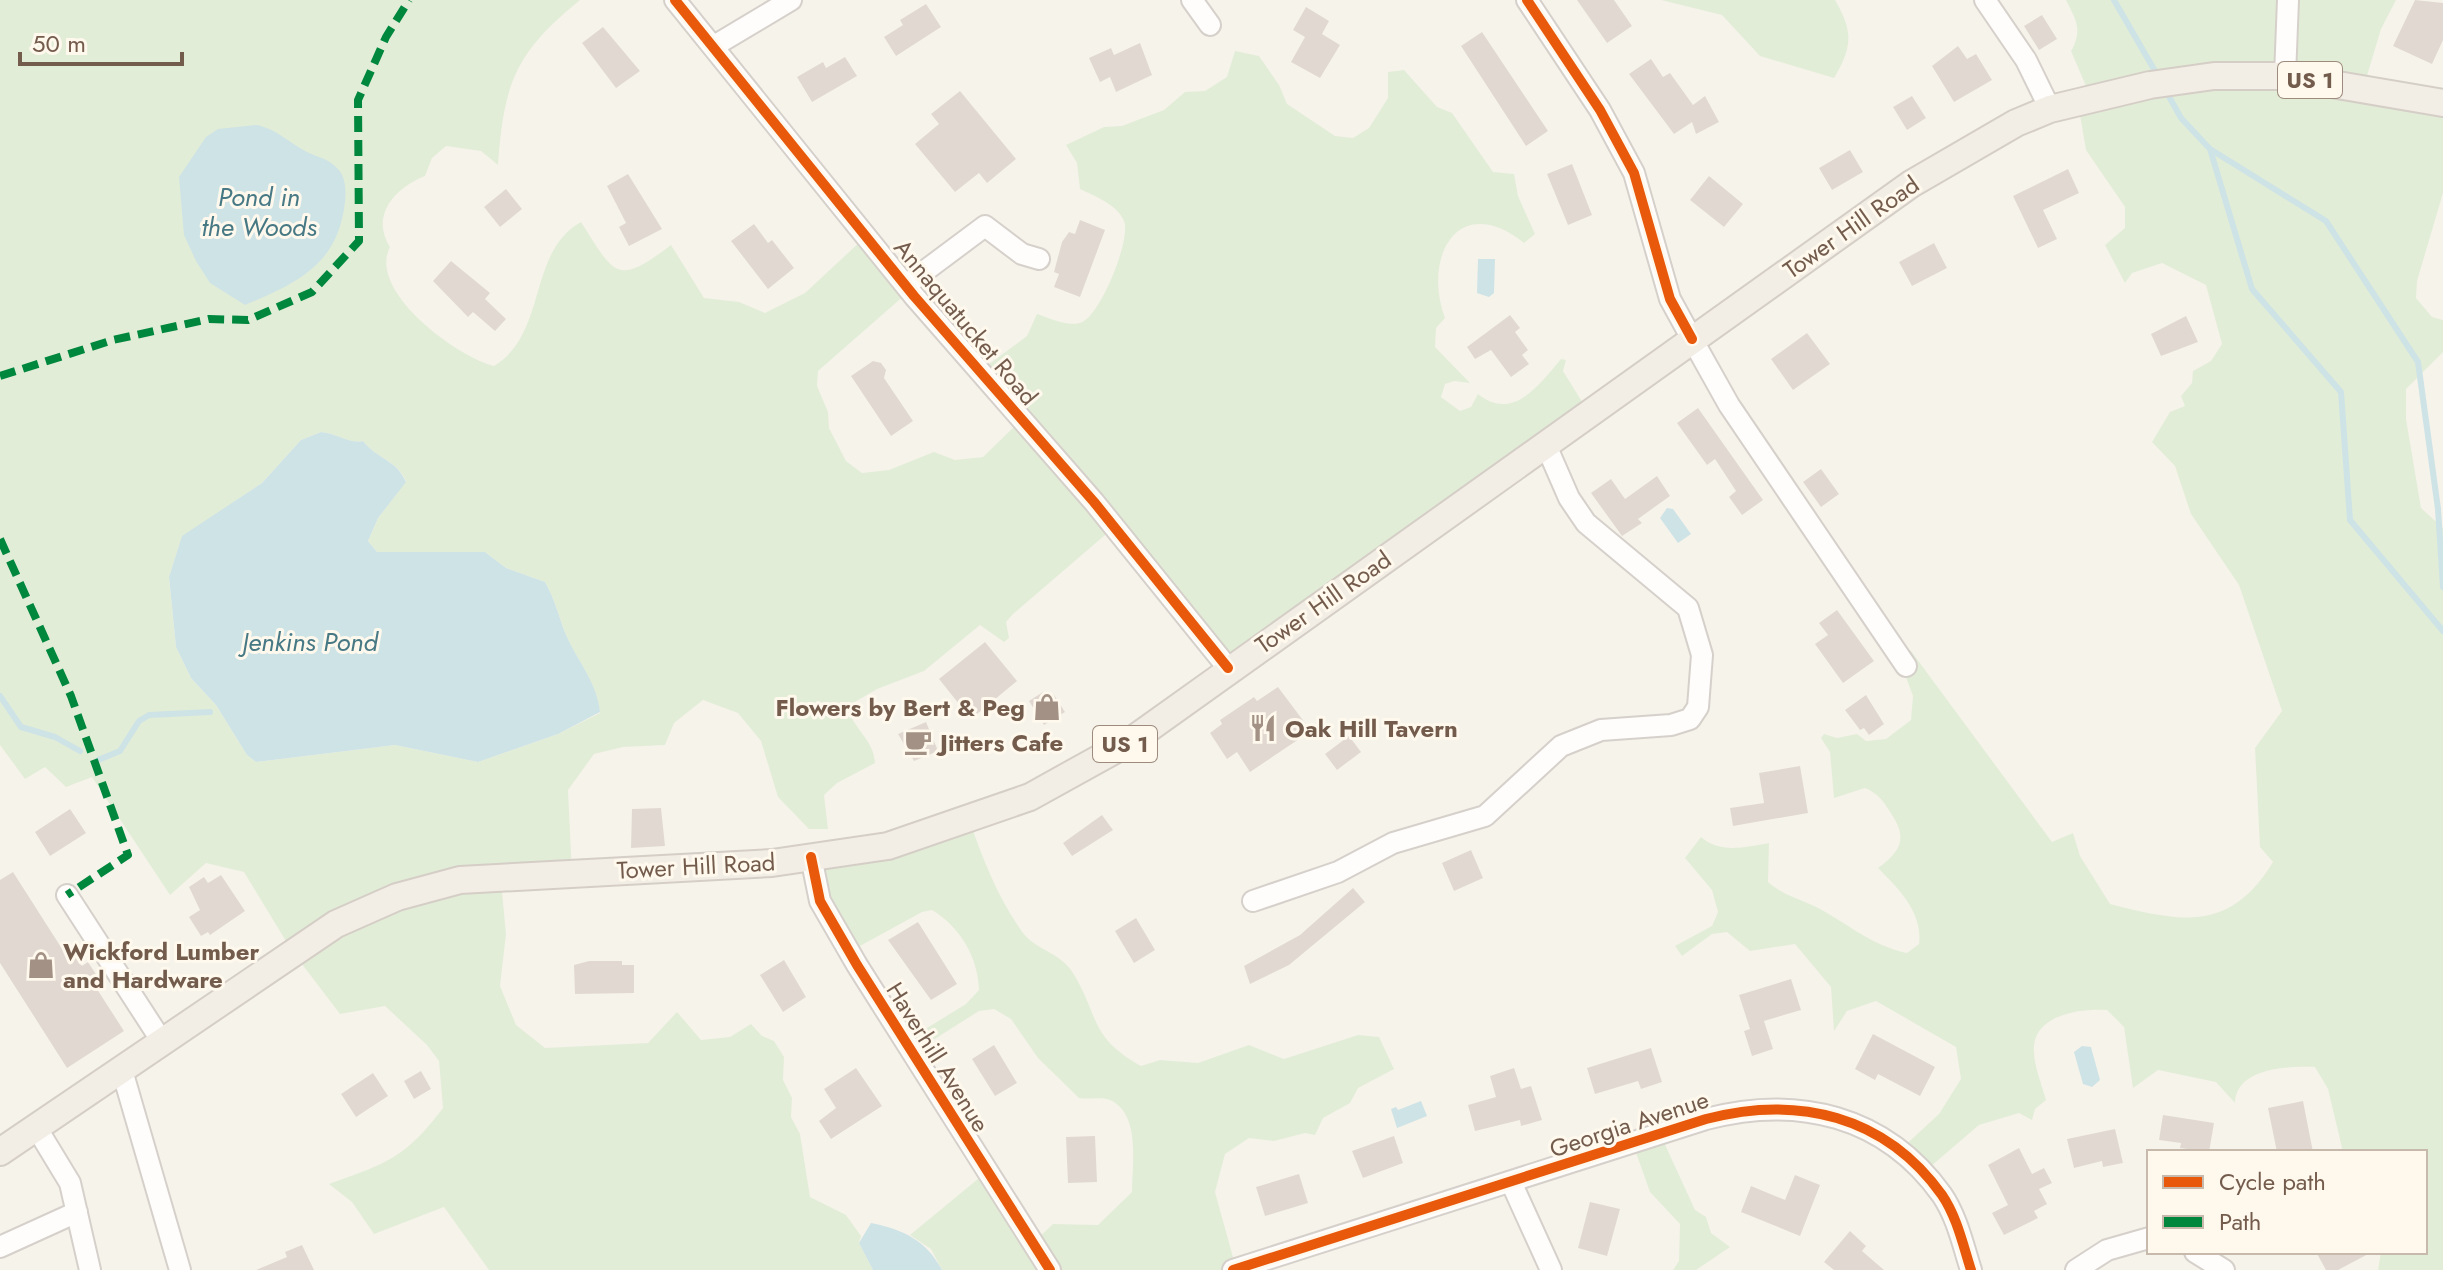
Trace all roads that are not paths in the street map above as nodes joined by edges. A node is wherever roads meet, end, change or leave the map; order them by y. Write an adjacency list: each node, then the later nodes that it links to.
1 (675, 0): 8 (street, Annaquatucket Road)
2 (791, 0): 8 (street)
3 (1192, 0): 7 (street)
4 (1527, 0): 14 (street)
5 (1985, 0): 11 (street)
6 (2288, 0): 9 (street)
7 (1210, 25)
8 (714, 46): 13 (street, Annaquatucket Road)
9 (2285, 76): 10 (main road, Tower Hill Road / US 1); 11 (main road, Tower Hill Road / US 1)
10 (2443, 103)
11 (2050, 109): 14 (main road, Tower Hill Road / US 1)
12 (1039, 259): 13 (street)
13 (906, 285): 17 (street, Annaquatucket Road)
14 (1692, 339): 15 (main road, Tower Hill Road / US 1); 16 (street)
15 (1545, 443): 17 (main road, Tower Hill Road / US 1); 20 (street)
16 (1906, 666)
17 (1228, 668): 18 (main road, Tower Hill Road / US 1)
18 (811, 857): 21 (main road, Tower Hill Road / US 1); 32 (street, Haverhill Avenue)
19 (67, 895): 21 (street)
20 (1253, 901)
21 (161, 1040): 22 (main road, Tower Hill Road / US 1)
22 (121, 1067): 23 (main road, Tower Hill Road / US 1); 31 (street)
23 (36, 1127): 24 (main road, Tower Hill Road / US 1); 26 (street)
24 (0, 1152)
25 (1511, 1182): 33 (street, Georgia Avenue); 34 (street); 35 (street, Georgia Avenue)
26 (77, 1212): 28 (street); 30 (street)
27 (2147, 1239): 36 (street)
28 (0, 1247)
29 (2198, 1254): 37 (street)
30 (90, 1270)
31 (180, 1270)
32 (1050, 1270)
33 (1233, 1270)
34 (1551, 1270)
35 (1971, 1270)
36 (2076, 1270)
37 (2224, 1270)

